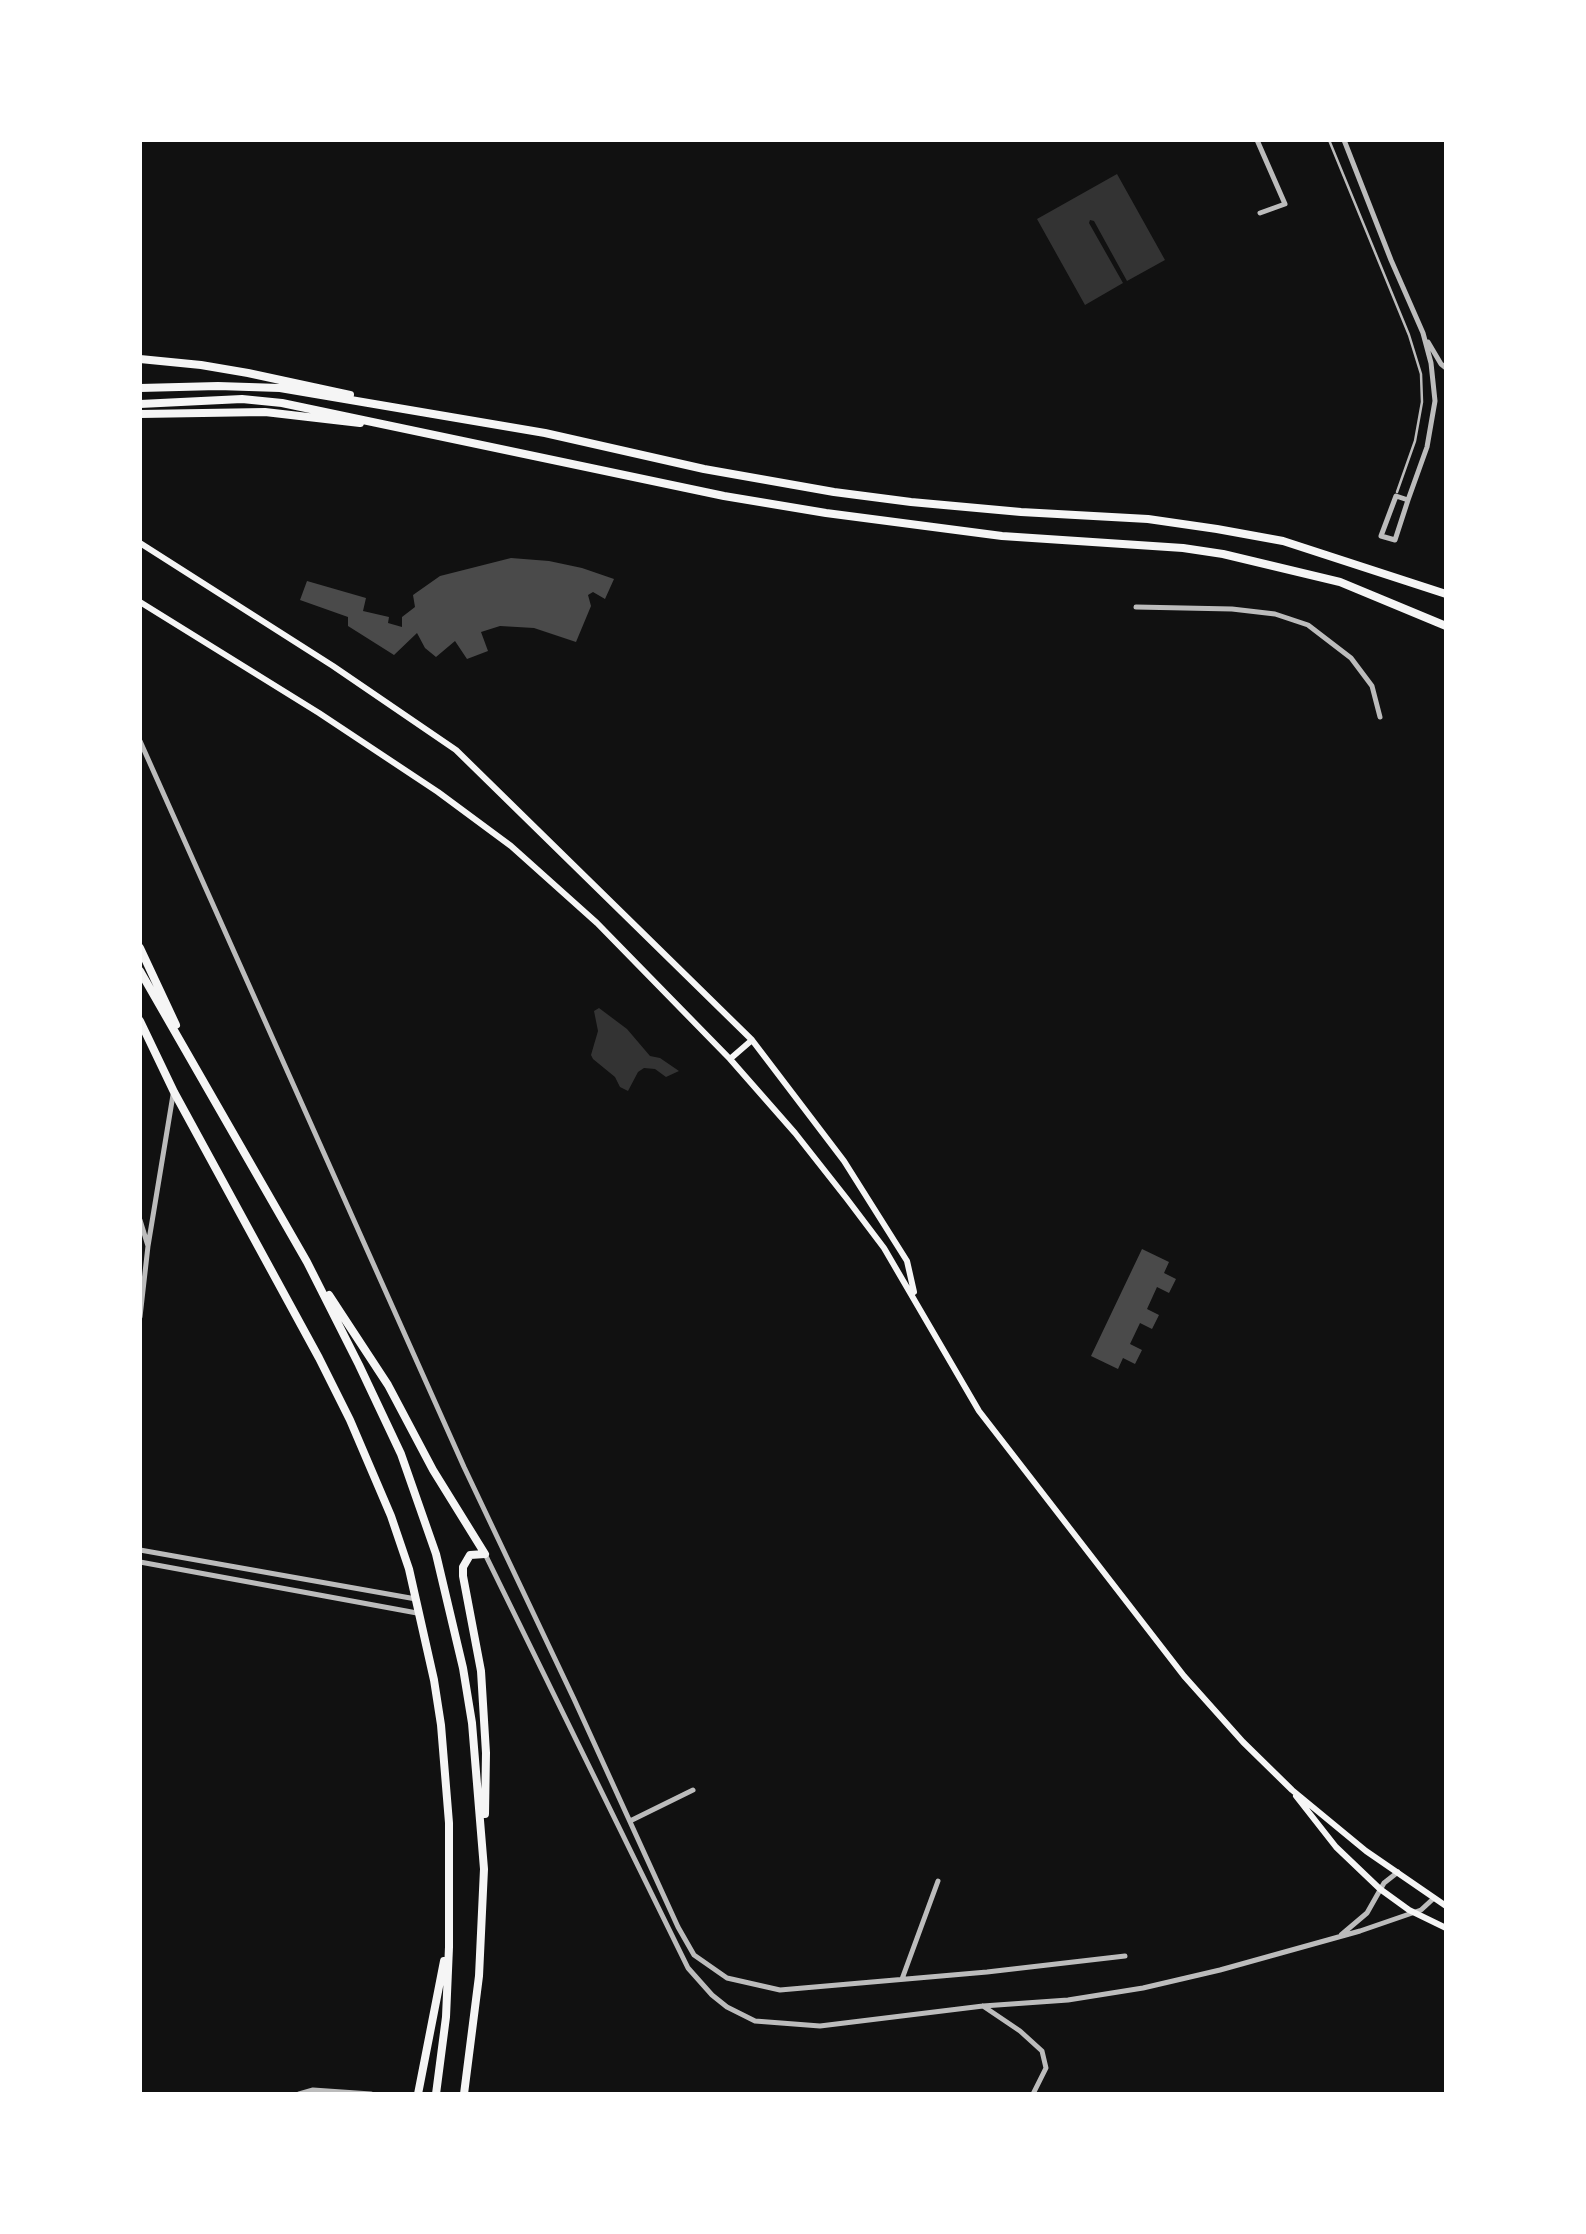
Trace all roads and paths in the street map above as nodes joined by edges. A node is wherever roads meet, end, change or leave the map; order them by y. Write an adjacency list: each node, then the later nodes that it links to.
1 (1257, 140): 4 (street)
2 (1330, 140): 13 (lane)
3 (1344, 140): 5 (street)
4 (1260, 213)
5 (1423, 333): 7 (street); 14 (street)
6 (143, 358): 11 (main road)
7 (1446, 368)
8 (140, 388): 11 (main road)
9 (140, 404): 12 (main road)
10 (140, 414): 12 (main road)
11 (437, 414): 16 (main road)
12 (417, 430): 19 (main road)
13 (1396, 496): 14 (street); 14 (street)
14 (1408, 500)
15 (140, 544): 25 (main road)
16 (1446, 594)
17 (140, 602): 26 (main road)
18 (1136, 607): 20 (street)
19 (1446, 626)
20 (1380, 717)
21 (140, 742): 42 (street)
22 (140, 948): 27 (main road)
23 (140, 972): 27 (main road)
24 (140, 1021): 28 (main road)
25 (752, 1040): 26 (main road); 32 (main road)
26 (730, 1059): 32 (main road)
27 (196, 1070): 31 (main road)
28 (174, 1092): 30 (street); 38 (main road)
29 (140, 1220): 30 (street)
30 (148, 1246): 33 (street)
31 (307, 1262): 36 (main road); 43 (main road)
32 (916, 1300): 41 (main road)
33 (141, 1303): 34 (street)
34 (140, 1317)
35 (140, 1550): 38 (street)
36 (485, 1554): 43 (main road); 55 (street)
37 (140, 1562): 39 (street)
38 (416, 1599): 39 (main road)
39 (420, 1613): 52 (main road)
40 (693, 1790): 42 (street)
41 (1292, 1790): 44 (main road); 46 (main road)
42 (630, 1821): 54 (street)
43 (484, 1868): 60 (main road)
44 (1398, 1872): 46 (street); 47 (main road)
45 (938, 1881): 54 (street)
46 (1380, 1889): 49 (main road); 51 (street)
47 (1434, 1898): 48 (main road); 49 (street)
48 (1446, 1906)
49 (1414, 1913): 50 (main road); 51 (street)
50 (1446, 1928)
51 (1339, 1936): 55 (street)
52 (449, 1947): 58 (main road); 59 (main road)
53 (1125, 1956): 54 (street)
54 (902, 1979)
55 (984, 2006): 61 (street)
56 (298, 2094): 57 (street)
57 (371, 2094)
58 (418, 2094)
59 (436, 2094)
60 (466, 2094)
61 (1033, 2094)

